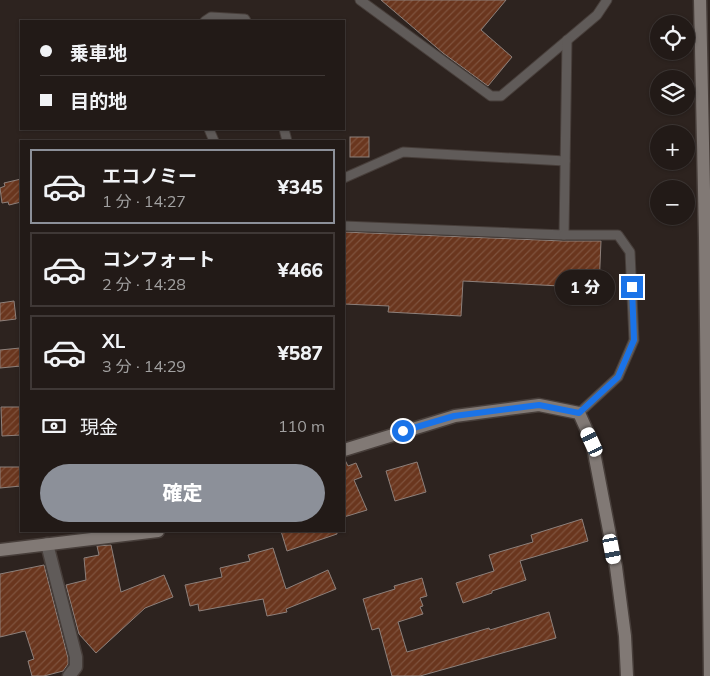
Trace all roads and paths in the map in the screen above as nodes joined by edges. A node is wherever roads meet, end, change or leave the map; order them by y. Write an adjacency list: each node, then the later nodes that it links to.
1 (360, 0): 6 (lane)
2 (607, 0): 6 (lane)
3 (700, 0): 11 (street)
4 (206, 20): 5 (lane)
5 (246, 20)
6 (567, 40): 7 (lane)
7 (565, 162): 8 (lane); 10 (lane)
8 (345, 178)
9 (345, 226): 10 (lane)
10 (564, 235): 12 (lane)
11 (708, 238): 19 (street)
12 (579, 413): 13 (street); 18 (street)
13 (345, 450)
14 (149, 532): 15 (street)
15 (47, 544): 16 (street); 17 (street)
16 (0, 550)
17 (69, 676)
18 (627, 676)
19 (710, 676)

